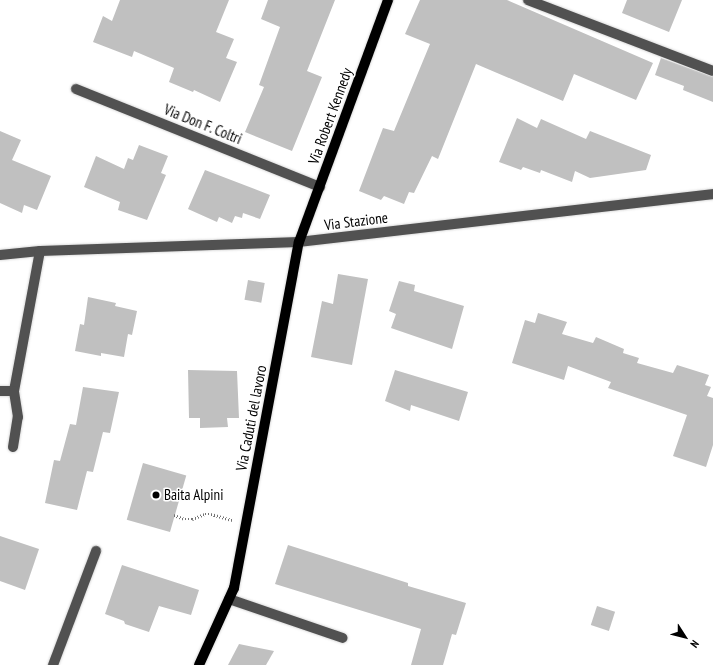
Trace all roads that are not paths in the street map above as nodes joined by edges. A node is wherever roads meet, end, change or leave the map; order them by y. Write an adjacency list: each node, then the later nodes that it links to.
1 (388, 0): 5 (main road, Via Robert Kennedy)
2 (528, 0): 3 (street)
3 (713, 71)
4 (76, 89): 5 (street, Via Don F. Coltri)
5 (320, 187): 7 (main road, Via Robert Kennedy)
6 (713, 194): 7 (street, Via Stazione)
7 (300, 242): 8 (street, Via Stazione); 14 (main road, Via Caduti del lavoro)
8 (40, 251): 9 (street, Via Stazione); 11 (street)
9 (0, 255)
10 (0, 391): 11 (street)
11 (14, 391): 12 (street)
12 (13, 447)
13 (96, 551): 16 (street)
14 (229, 599): 15 (street); 17 (main road, Via Caduti del lavoro)
15 (343, 638)
16 (54, 665)
17 (200, 665)

